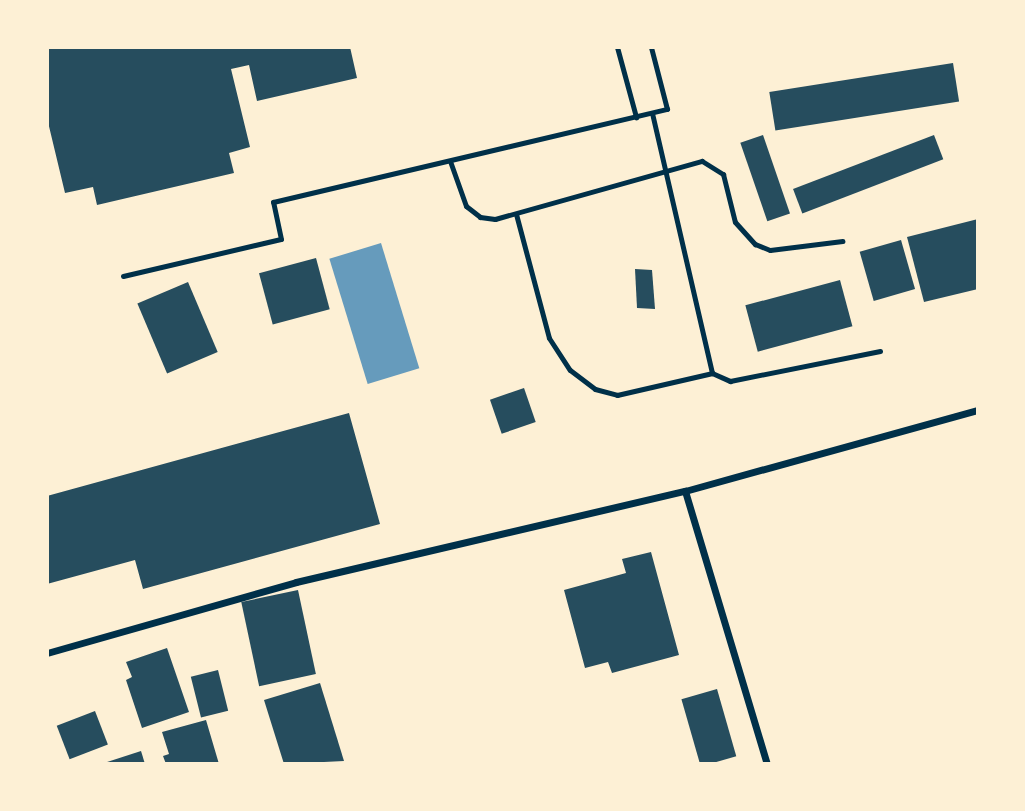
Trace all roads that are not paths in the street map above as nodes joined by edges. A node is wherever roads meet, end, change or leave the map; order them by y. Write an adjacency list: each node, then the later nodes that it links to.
1 (617, 47): 4 (lane)
2 (651, 47): 3 (lane)
3 (652, 113): 4 (lane); 6 (lane)
4 (636, 117): 5 (lane)
5 (450, 161): 7 (lane); 9 (lane)
6 (666, 169): 7 (lane); 8 (lane); 11 (lane)
7 (516, 214): 11 (lane)
8 (842, 241)
9 (123, 276)
10 (880, 351): 11 (lane)
11 (712, 373)
12 (978, 410): 13 (street)
13 (685, 491): 14 (street); 15 (street)
14 (47, 653)
15 (766, 764)

